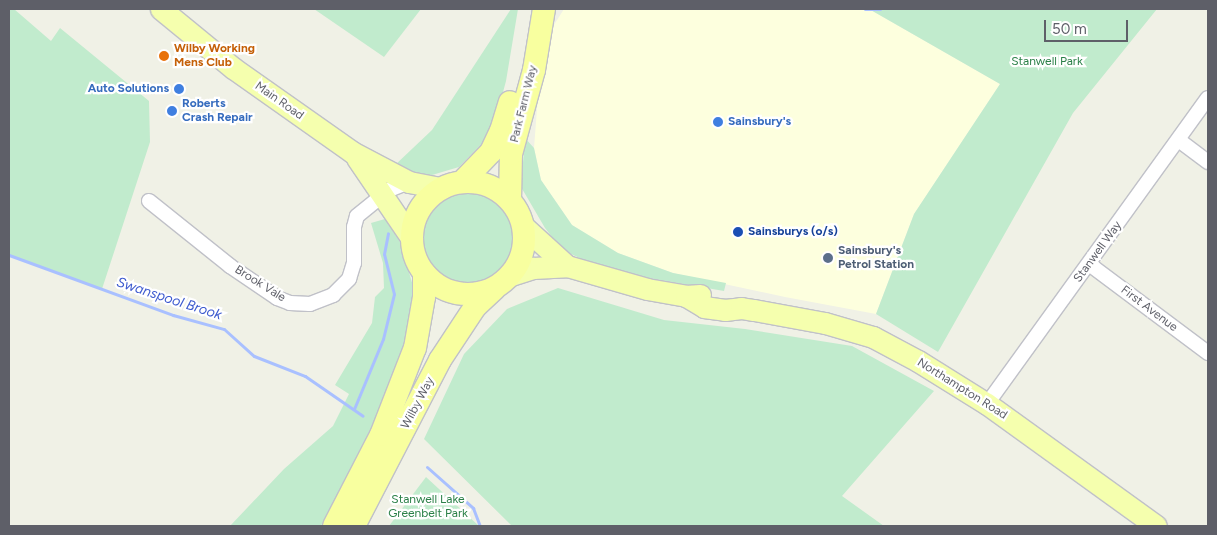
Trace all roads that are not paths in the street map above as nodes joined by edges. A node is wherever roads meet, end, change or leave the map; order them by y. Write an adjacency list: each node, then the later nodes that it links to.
1 (161, 9): 6 (main road, Main Road)
2 (531, 9): 9 (highway, Park Farm Way)
3 (544, 9): 12 (highway, Park Farm Way)
4 (1208, 98): 5 (street, Stanwell Way)
5 (1180, 140): 7 (street); 16 (street, Stanwell Way)
6 (352, 152): 8 (main road, Main Road); 11 (main road, Main Road)
7 (1208, 162)
8 (409, 182): 10 (main road, Main Road); 11 (street, Brook Vale)
9 (463, 182): 10 (highway); 12 (highway)
10 (441, 188): 15 (highway)
11 (384, 195): 13 (street, Brook Vale); 15 (main road, Main Road)
12 (510, 200): 14 (highway)
13 (149, 201)
14 (524, 226): 17 (main road, Northampton Road); 19 (highway)
15 (412, 238): 18 (highway)
16 (1089, 264): 20 (street, First Avenue); 21 (street, Stanwell Way)
17 (567, 266): 19 (main road, Northampton Road); 21 (main road, Northampton Road)
18 (424, 273): 19 (highway); 22 (highway, Wilby Way)
19 (503, 282): 23 (highway, Wilby Way)
20 (1208, 353)
21 (987, 404): 24 (main road, Northampton Road)
22 (334, 526)
23 (354, 526)
24 (1156, 526)

